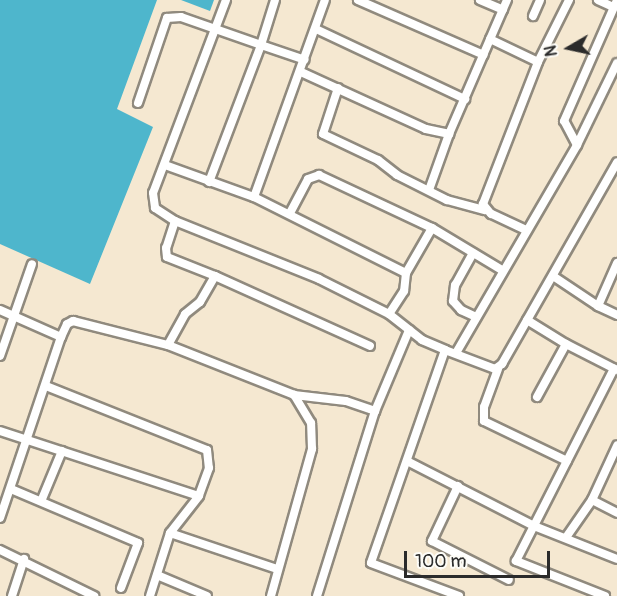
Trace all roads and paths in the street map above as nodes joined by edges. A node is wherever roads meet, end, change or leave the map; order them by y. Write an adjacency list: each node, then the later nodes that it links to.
1 (226, 0): 14 (street)
2 (275, 0): 16 (street)
3 (325, 0): 13 (street)
4 (358, 0): 17 (street)
5 (480, 0): 11 (street)
6 (507, 0): 11 (street)
7 (540, 0): 12 (street)
8 (569, 0): 19 (street)
9 (598, 0): 10 (street)
10 (615, 4): 26 (street)
11 (504, 10): 15 (street)
12 (533, 16)
13 (315, 28): 18 (street); 23 (street)
14 (216, 30): 16 (street); 24 (street); 28 (street)
15 (490, 39): 17 (street); 19 (street)
16 (261, 45): 18 (street); 29 (street)
17 (484, 55): 23 (street)
18 (305, 60): 21 (street)
19 (538, 62): 32 (street)
20 (617, 63): 26 (street)
21 (301, 72): 22 (street); 31 (street)
22 (338, 88): 25 (street); 30 (street)
23 (465, 99): 25 (street)
24 (138, 103)
25 (449, 134): 30 (street)
26 (577, 145): 36 (street)
27 (617, 162): 43 (street)
28 (165, 165): 29 (street); 34 (street)
29 (209, 182): 31 (street)
30 (429, 190): 32 (street)
31 (254, 197): 33 (street)
32 (485, 210): 36 (street)
33 (290, 213): 35 (street); 41 (street)
34 (176, 221): 42 (street); 46 (street)
35 (432, 228): 37 (street); 41 (street)
36 (526, 230): 40 (street)
37 (473, 253): 40 (street); 49 (street)
38 (617, 263): 44 (street)
39 (32, 264): 47 (street)
40 (502, 270): 49 (street)
41 (406, 273): 46 (street)
42 (215, 276): 54 (street); 55 (street)
43 (553, 276): 44 (street); 50 (street)
44 (598, 306): 48 (street)
45 (0, 310): 47 (street)
46 (389, 314): 51 (street)
47 (14, 315): 52 (street); 58 (street)
48 (617, 315)
49 (476, 317): 57 (street)
50 (527, 321): 53 (street); 59 (street)
51 (409, 330): 56 (street); 64 (street)
52 (61, 337): 54 (street); 61 (street)
53 (566, 344): 60 (street); 63 (street)
54 (168, 345): 62 (street)
55 (370, 346)
56 (445, 350): 57 (street); 69 (street)
57 (456, 353): 59 (street)
58 (0, 356)
59 (498, 369): 70 (street)
60 (615, 369): 70 (street)
61 (46, 386): 66 (street); 74 (street)
62 (294, 395): 64 (street); 85 (street)
63 (537, 398)
64 (375, 411): 95 (street)
65 (0, 431): 66 (street)
66 (27, 442): 68 (street); 73 (street)
67 (617, 446): 71 (street)
68 (62, 451): 74 (street); 75 (street)
69 (406, 461): 72 (street); 96 (street)
70 (567, 461): 79 (street)
71 (613, 461): 76 (street)
72 (458, 486): 79 (street); 87 (street)
73 (11, 489): 75 (street); 78 (street)
74 (199, 495): 80 (street)
75 (42, 499): 88 (street)
76 (592, 500): 77 (street); 81 (street)
77 (617, 513)
78 (0, 518)
79 (534, 526): 81 (street); 97 (street)
80 (170, 534): 85 (street); 86 (street)
81 (567, 536): 84 (street)
82 (0, 550): 83 (street)
83 (24, 559): 89 (street); 90 (street)
84 (617, 559)
85 (277, 569): 94 (street)
86 (157, 575): 92 (street); 93 (street)
87 (509, 580)
88 (122, 588)
89 (74, 592): 91 (street)
90 (12, 596)
91 (94, 596)
92 (150, 596)
93 (207, 596)
94 (271, 596)
95 (317, 596)
96 (459, 596)
97 (605, 596)

